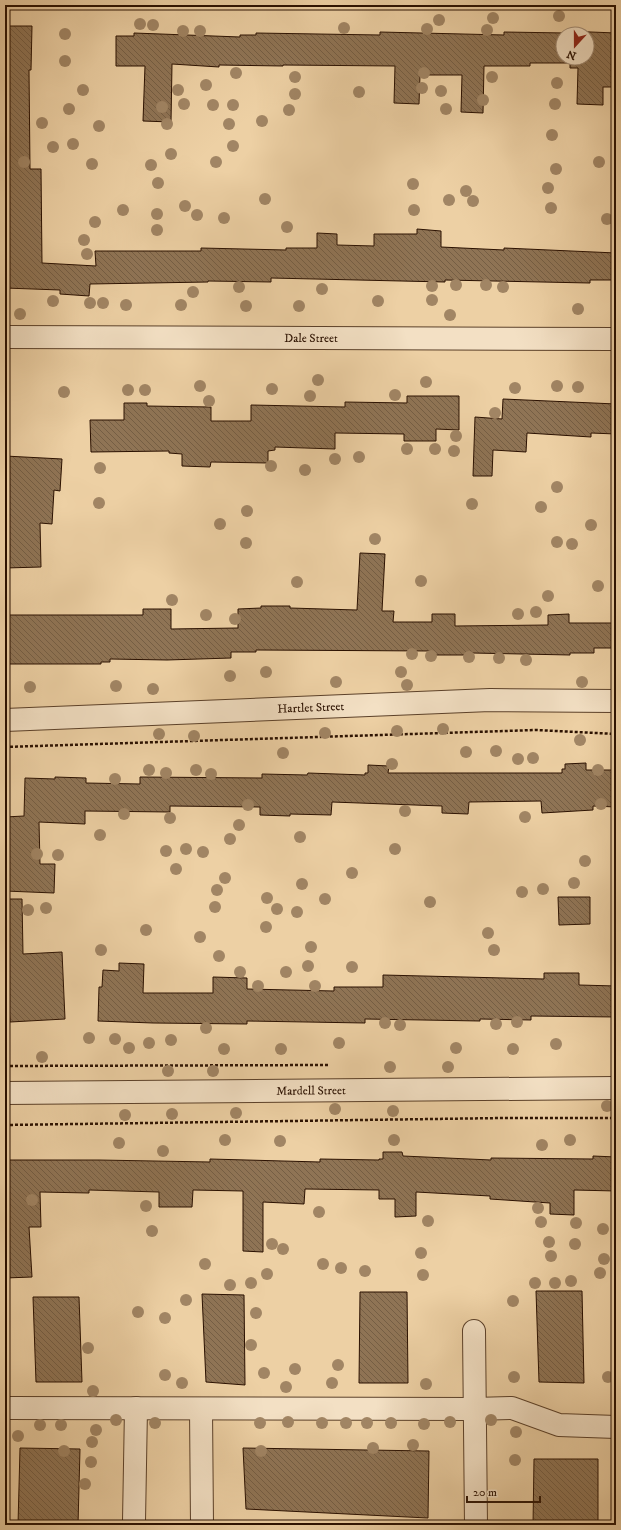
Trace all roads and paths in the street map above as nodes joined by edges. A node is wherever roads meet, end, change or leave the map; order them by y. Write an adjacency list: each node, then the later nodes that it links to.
1 (5, 337): 2 (street, Dale Street)
2 (616, 339)
3 (616, 701): 4 (street, Hartlet Street)
4 (5, 720)
5 (616, 734): 6 (path)
6 (5, 747)
7 (330, 1065): 8 (path)
8 (5, 1066)
9 (616, 1088): 10 (street, Mardell Street)
10 (5, 1093)
11 (616, 1118): 12 (path)
12 (5, 1125)
13 (474, 1331): 17 (street)
14 (5, 1408): 15 (street)
15 (136, 1408): 16 (street); 19 (street)
16 (201, 1408): 17 (street); 20 (street)
17 (474, 1409): 18 (street); 21 (street)
18 (616, 1427)
19 (134, 1522)
20 (202, 1525)
21 (476, 1525)

